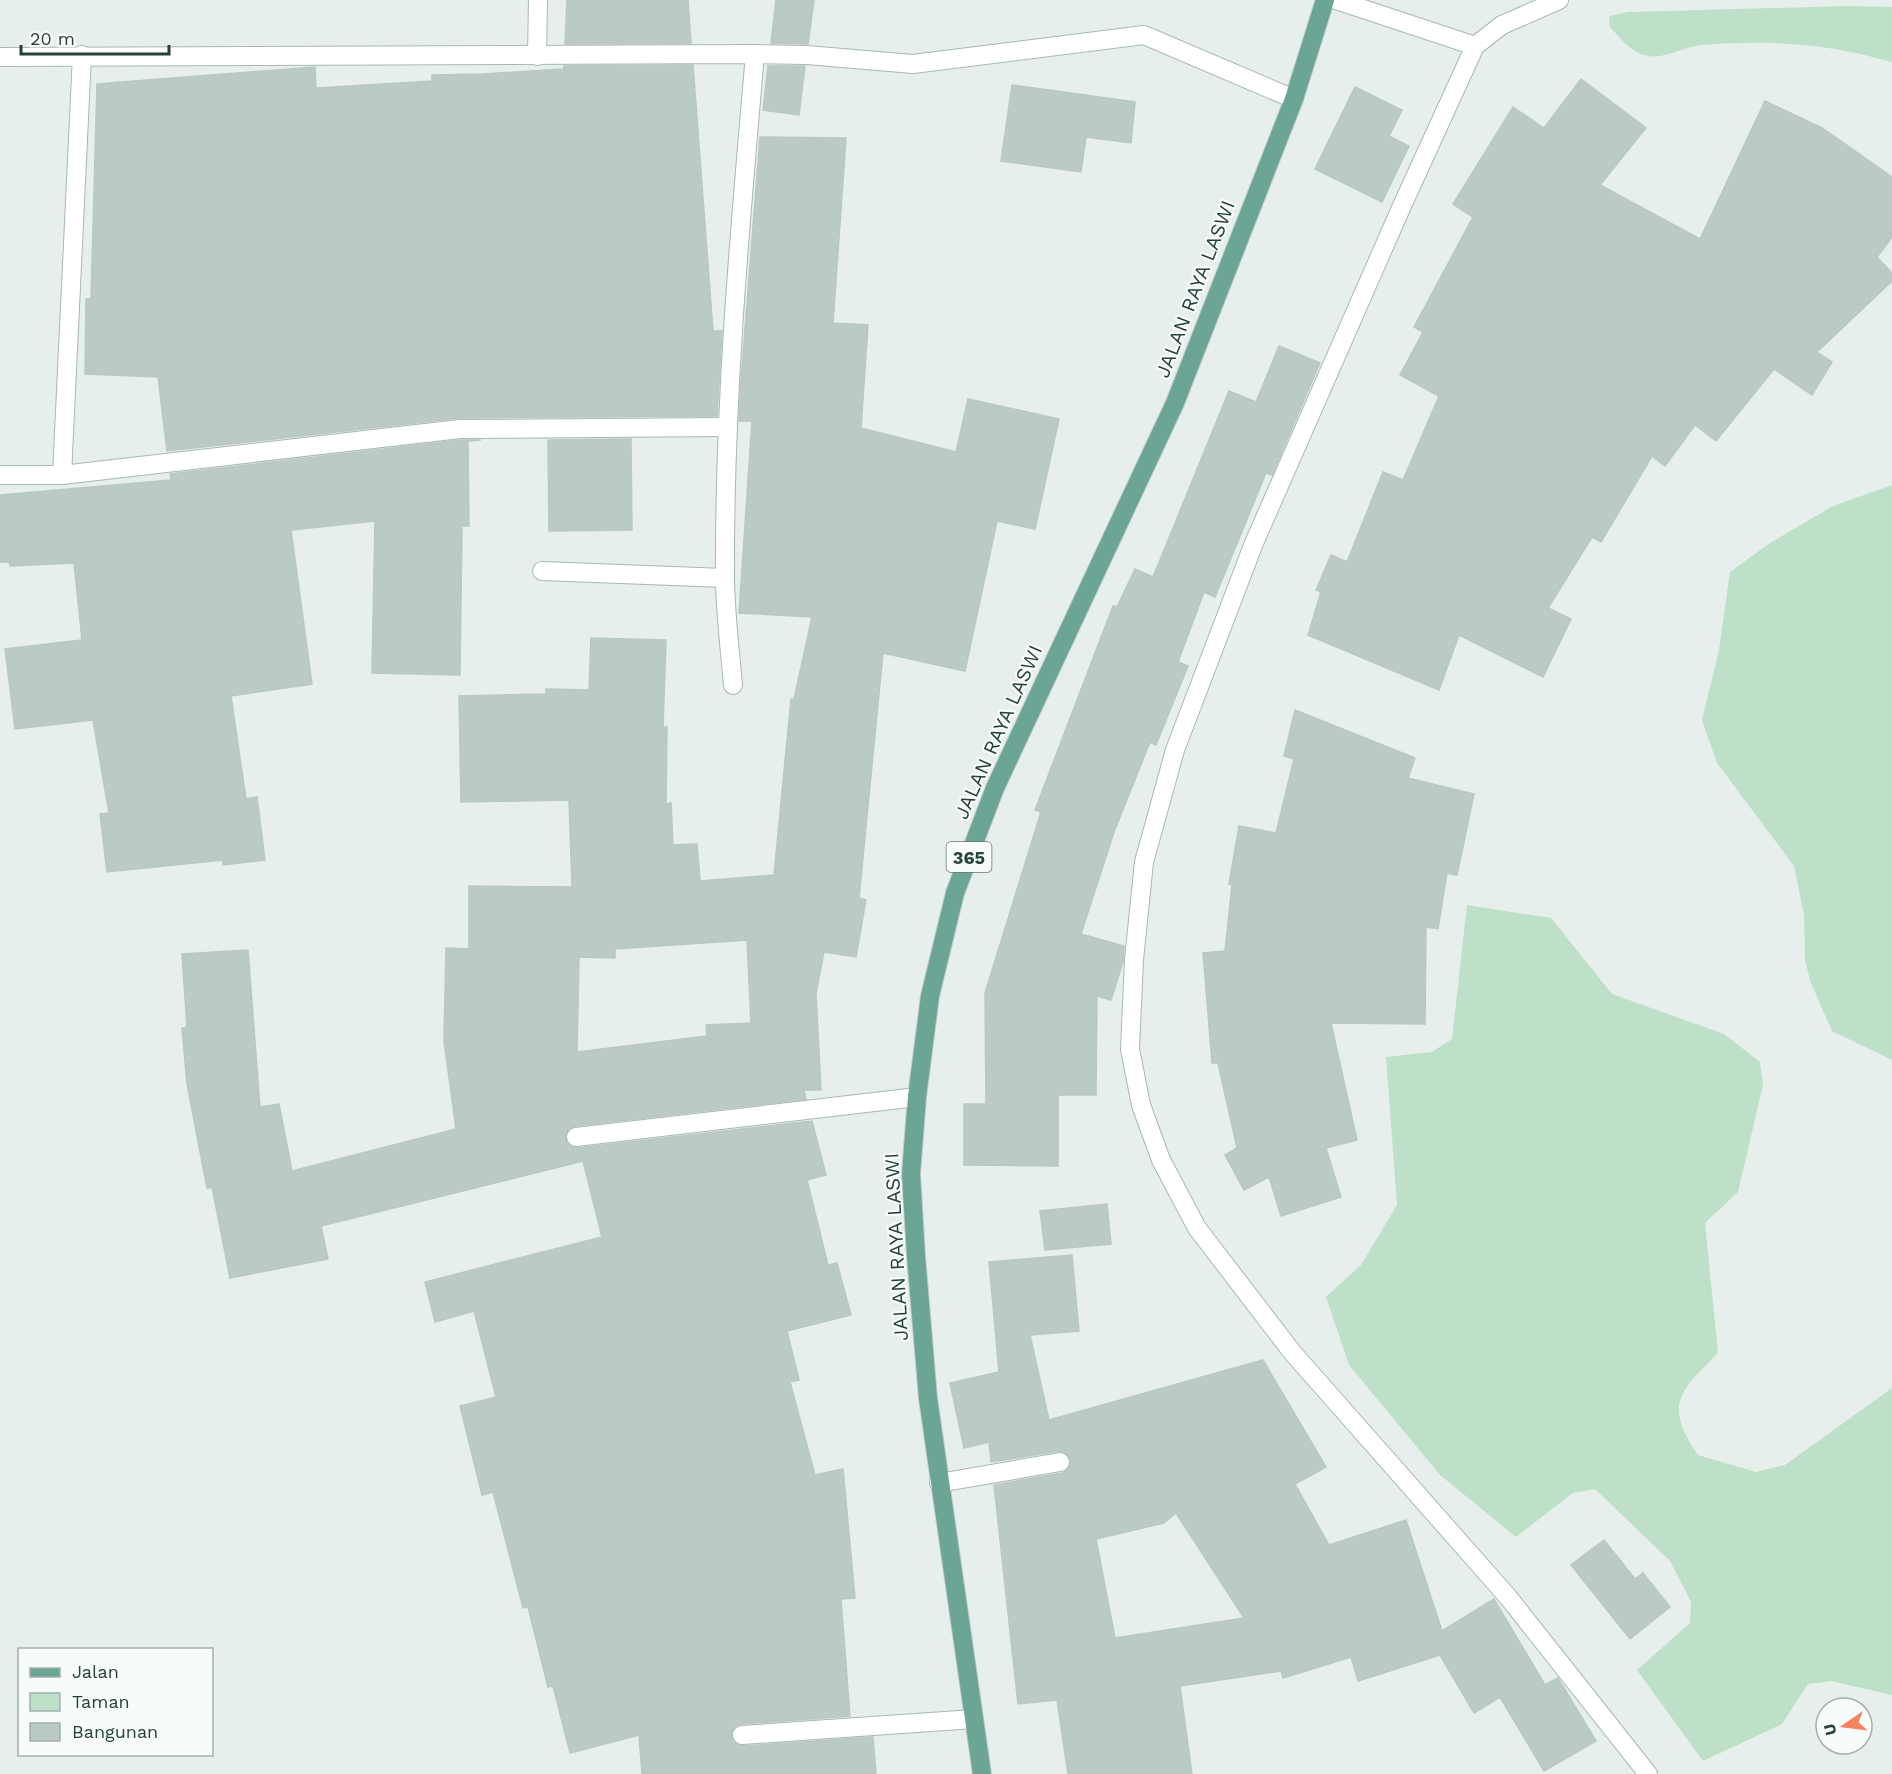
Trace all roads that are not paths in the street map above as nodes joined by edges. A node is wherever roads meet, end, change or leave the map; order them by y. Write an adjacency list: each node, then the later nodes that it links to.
1 (538, 0): 8 (street)
2 (1325, 0): 10 (main road, JALAN RAYA LASWI / 365)
3 (1336, 0): 5 (street)
4 (1559, 0): 5 (street)
5 (1475, 46): 24 (street)
6 (755, 54): 8 (street); 10 (street); 11 (street)
7 (82, 55): 8 (street); 9 (street); 13 (street)
8 (537, 56)
9 (0, 57)
10 (1294, 99): 17 (main road, JALAN RAYA LASWI / 365)
11 (728, 427): 13 (street); 15 (street)
12 (0, 475): 13 (street)
13 (63, 475)
14 (542, 571): 15 (street)
15 (725, 578): 16 (street)
16 (733, 685)
17 (917, 1097): 18 (street); 20 (main road, JALAN RAYA LASWI / 365)
18 (576, 1137)
19 (1060, 1462): 20 (street)
20 (939, 1483): 21 (main road, JALAN RAYA LASWI / 365)
21 (974, 1719): 22 (street); 23 (main road, JALAN RAYA LASWI / 365)
22 (742, 1735)
23 (982, 1774)
24 (1648, 1774)

